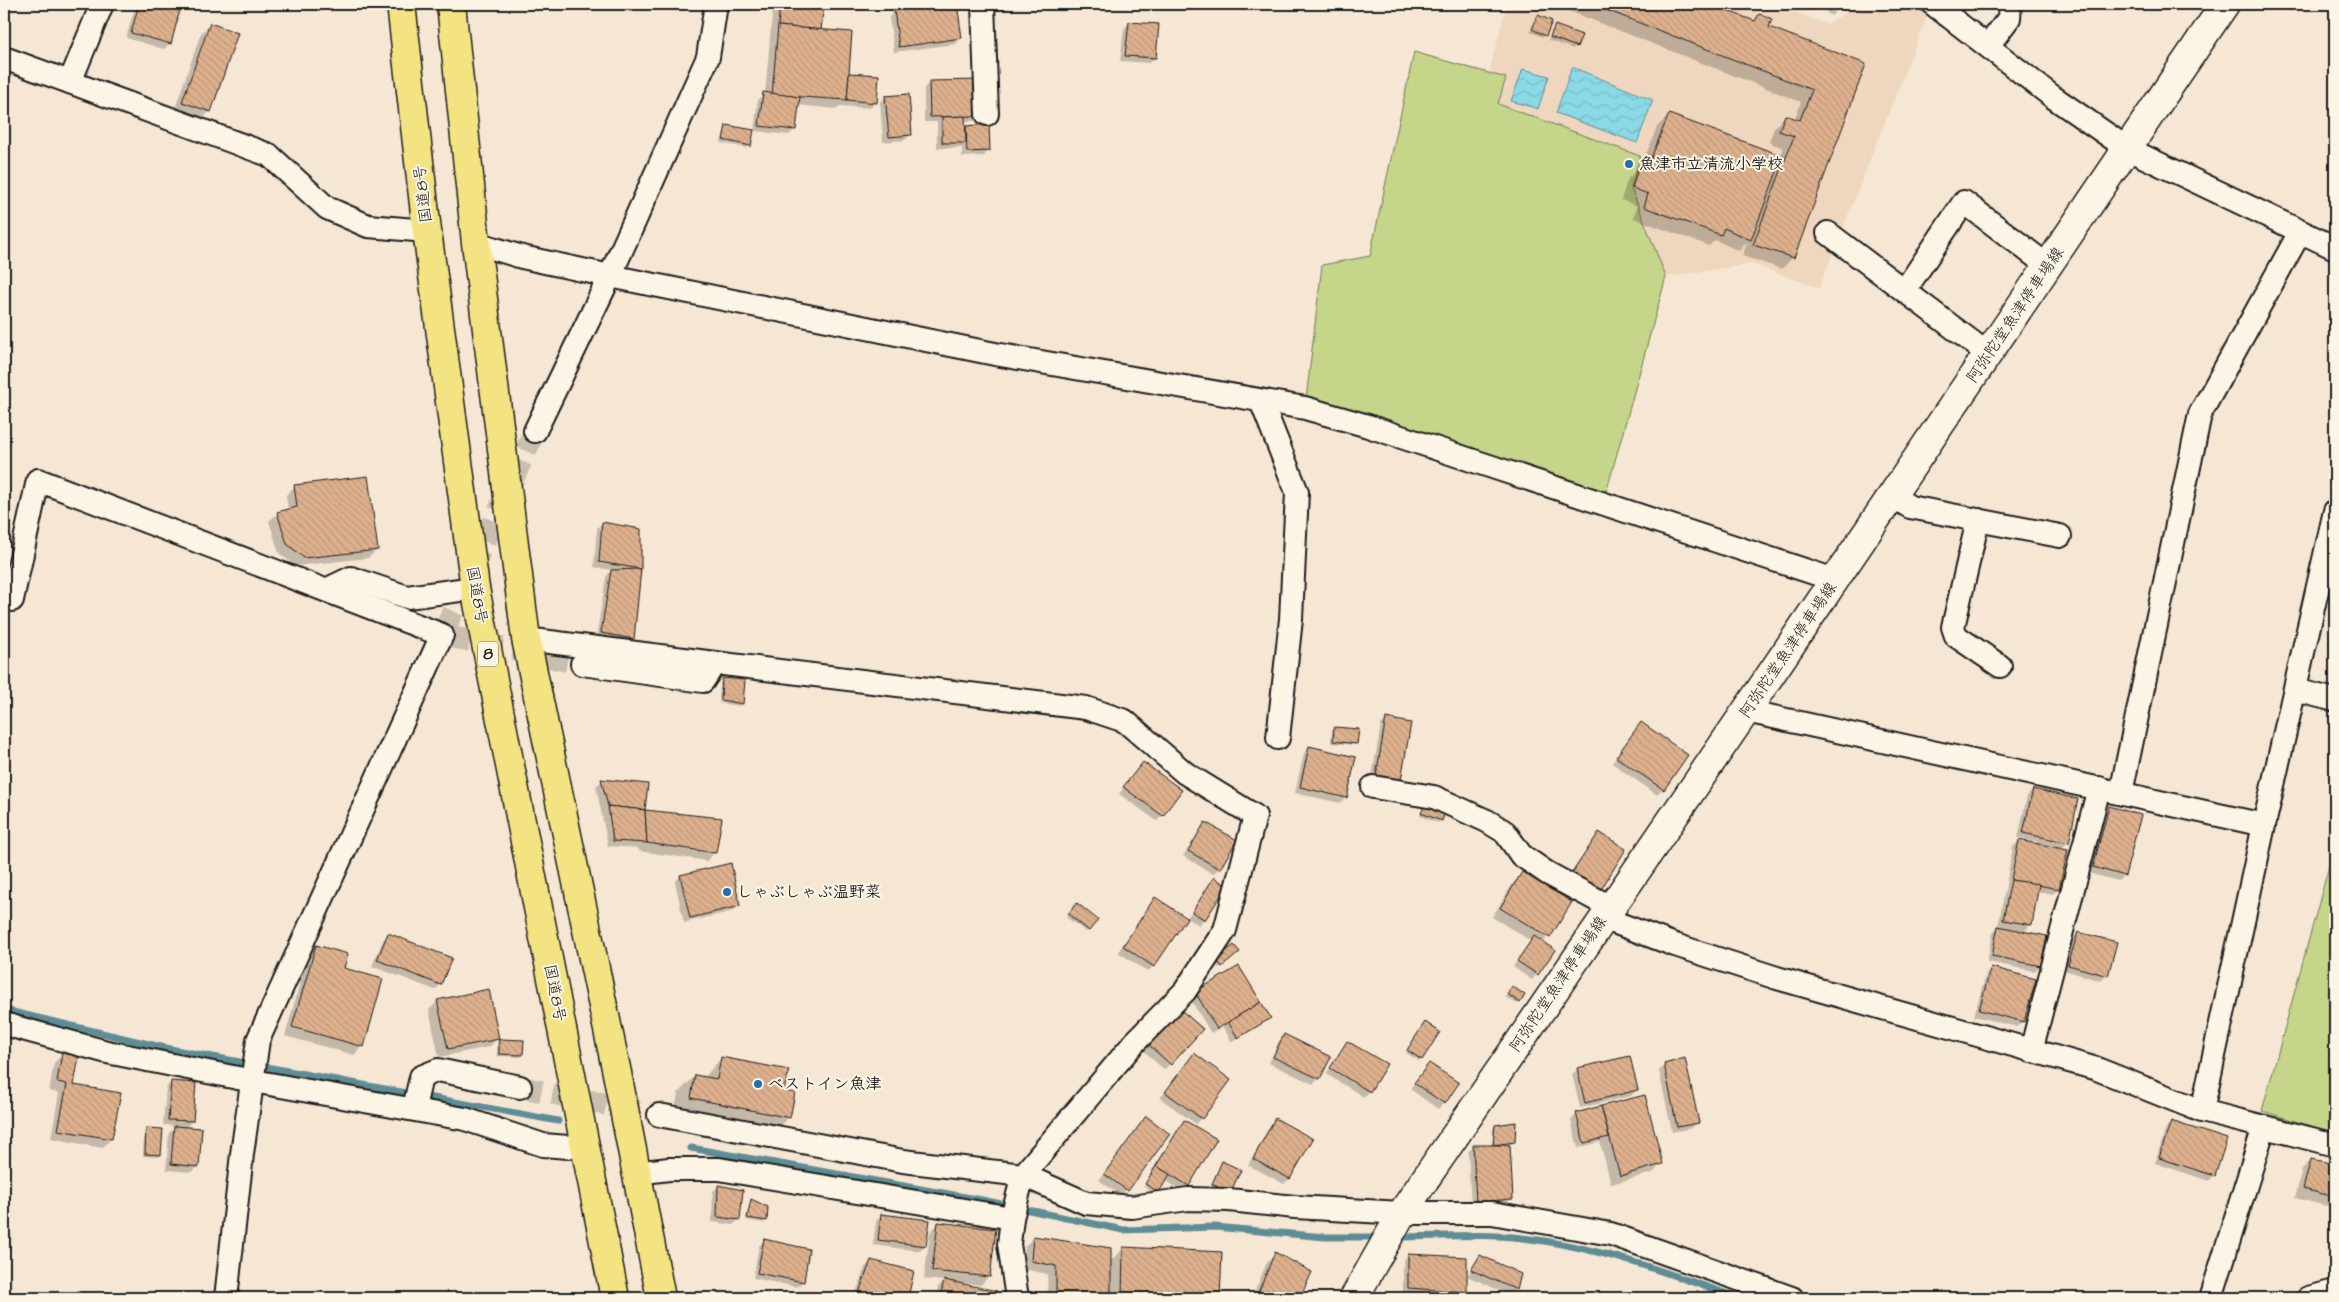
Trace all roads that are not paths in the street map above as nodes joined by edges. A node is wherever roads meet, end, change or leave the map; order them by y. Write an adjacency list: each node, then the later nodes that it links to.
1 (102, 4): 11 (street)
2 (402, 4): 14 (highway, 国道8号 / 8)
3 (451, 4): 17 (highway)
4 (716, 4): 20 (street)
5 (983, 4): 12 (street)
6 (1933, 4): 9 (street)
7 (2010, 4): 9 (street)
8 (2225, 4): 13 (main road, 阿弥陀堂魚津停車場線)
9 (1988, 46): 13 (street)
10 (6, 66): 11 (street)
11 (70, 82): 14 (street)
12 (986, 114)
13 (2128, 149): 15 (street); 19 (main road, 阿弥陀堂魚津停車場線)
14 (427, 232): 30 (highway, 国道8号 / 8)
15 (2300, 232): 18 (street); 43 (street)
16 (1828, 234): 22 (street)
17 (476, 243): 20 (street); 33 (highway)
18 (2335, 248)
19 (2048, 266): 21 (street); 22 (main road, 阿弥陀堂魚津停車場線)
20 (610, 276): 23 (street); 24 (street)
21 (1911, 281)
22 (1988, 354): 25 (main road, 阿弥陀堂魚津停車場線)
23 (1261, 401): 29 (street); 40 (street)
24 (535, 431)
25 (1892, 496): 27 (street); 29 (main road, 阿弥陀堂魚津停車場線)
26 (2334, 518): 37 (street)
27 (1978, 520): 28 (street); 36 (street)
28 (2060, 536)
29 (1835, 580): 39 (main road, 阿弥陀堂魚津停車場線)
30 (475, 588): 31 (street); 54 (highway, 国道8号 / 8)
31 (326, 590): 32 (street); 48 (street)
32 (4, 597)
33 (526, 639): 34 (street); 56 (highway)
34 (715, 663): 35 (street); 57 (street)
35 (582, 664)
36 (2000, 666)
37 (2295, 690): 38 (street); 44 (street)
38 (2335, 700)
39 (1746, 711): 42 (street); 45 (main road, 阿弥陀堂魚津停車場線)
40 (1278, 738)
41 (1373, 788): 45 (street)
42 (2099, 788): 43 (street); 47 (street)
43 (2121, 793): 44 (street)
44 (2264, 825): 51 (street)
45 (1607, 913): 47 (street); 58 (main road, 阿弥陀堂魚津停車場線)
46 (4, 1024): 48 (street)
47 (2031, 1051): 51 (street)
48 (253, 1081): 50 (street); 61 (street)
49 (520, 1087): 50 (street)
50 (414, 1108): 54 (street)
51 (2202, 1111): 53 (street)
52 (659, 1115): 57 (street)
53 (2264, 1126): 55 (street); 67 (street)
54 (585, 1145): 62 (highway, 国道8号 / 8)
55 (2335, 1145)
56 (636, 1173): 59 (street); 63 (highway)
57 (1024, 1175): 58 (street); 59 (street)
58 (1402, 1213): 65 (main road, 阿弥陀堂魚津停車場線); 66 (street)
59 (1012, 1218): 64 (street)
60 (2335, 1291): 68 (street)
61 (226, 1298)
62 (616, 1298)
63 (661, 1298)
64 (1017, 1298)
65 (1354, 1298)
66 (1792, 1298)
67 (2211, 1298)
68 (2308, 1298)

